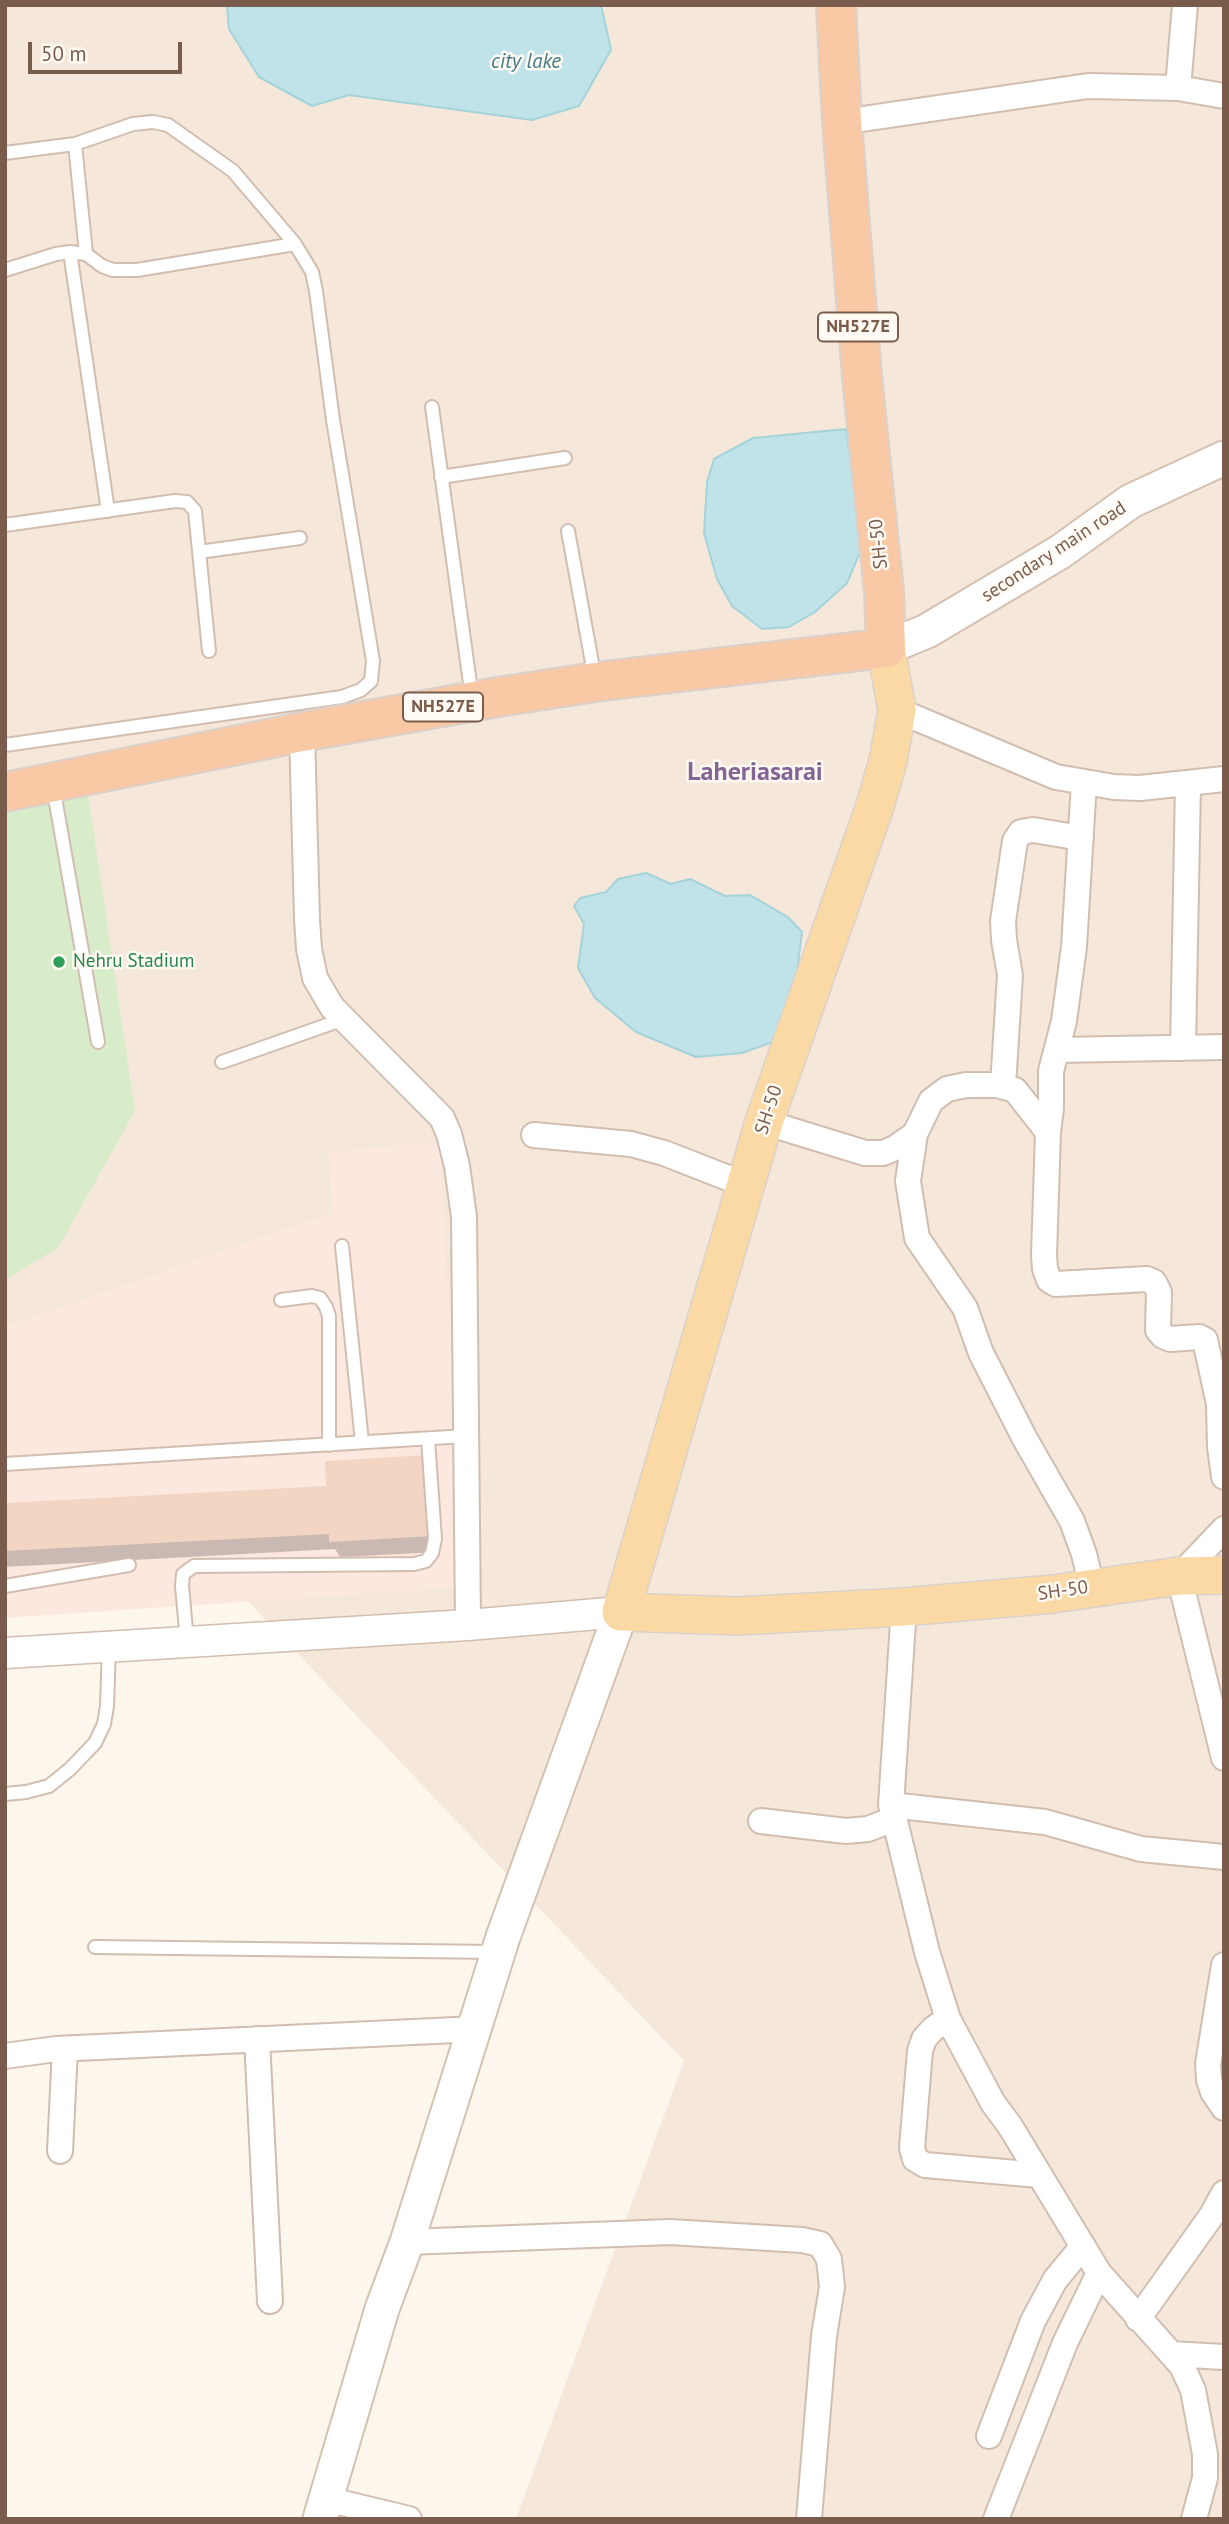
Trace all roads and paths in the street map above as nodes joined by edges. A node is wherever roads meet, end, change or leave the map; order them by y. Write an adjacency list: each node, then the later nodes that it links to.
1 (836, 5): 5 (highway, SH-50 / NH527E)
2 (1185, 5): 3 (street)
3 (1178, 88): 4 (street); 5 (street)
4 (1224, 96)
5 (842, 122): 21 (highway, SH-50 / NH527E)
6 (75, 144): 7 (lane); 8 (lane); 10 (lane)
7 (5, 153)
8 (295, 244): 10 (lane); 27 (lane)
9 (70, 252): 10 (lane); 11 (lane); 16 (lane)
10 (86, 254)
11 (5, 270)
12 (432, 407): 15 (lane)
13 (565, 458): 15 (lane)
14 (1224, 458): 21 (main road, secondary main road)
15 (441, 477): 24 (lane)
16 (108, 511): 17 (lane); 20 (lane)
17 (5, 525)
18 (568, 531): 23 (lane)
19 (300, 538): 20 (lane)
20 (199, 552): 22 (lane)
21 (886, 648): 23 (highway, NH527E); 25 (main road, SH-50)
22 (209, 651)
23 (595, 682): 24 (highway, NH527E)
24 (473, 701): 26 (highway, NH527E)
25 (897, 710): 30 (street); 41 (main road, SH-50)
26 (302, 732): 29 (highway, NH527E); 34 (street)
27 (5, 745)
28 (1224, 779): 31 (street)
29 (52, 782): 32 (highway, NH527E); 35 (lane)
30 (1084, 782): 31 (street); 33 (street)
31 (1188, 783): 37 (street)
32 (5, 792)
33 (1081, 838): 38 (street); 40 (street)
34 (344, 1019): 39 (lane); 48 (street)
35 (98, 1042)
36 (1224, 1047): 37 (street)
37 (1184, 1048): 38 (street)
38 (1056, 1049): 42 (street)
39 (222, 1062)
40 (1003, 1086): 42 (street); 43 (street)
41 (764, 1122): 43 (street); 45 (main road, SH-50)
42 (1048, 1132): 53 (street)
43 (915, 1134): 59 (street)
44 (534, 1135): 45 (street)
45 (746, 1185): 61 (main road, SH-50)
46 (342, 1246): 50 (lane)
47 (281, 1300): 51 (lane)
48 (466, 1436): 49 (lane); 62 (street)
49 (428, 1438): 50 (lane); 63 (lane)
50 (362, 1442): 51 (lane)
51 (329, 1445): 52 (lane)
52 (5, 1464)
53 (1224, 1477)
54 (1224, 1529): 57 (street)
55 (129, 1565): 58 (lane)
56 (1224, 1575): 57 (main road, SH-50)
57 (1179, 1576): 59 (main road, SH-50); 66 (street)
58 (5, 1586)
59 (1092, 1587): 60 (main road, SH-50)
60 (904, 1607): 61 (main road, SH-50); 68 (street)
61 (621, 1612): 62 (street); 72 (main road)
62 (468, 1625): 63 (street)
63 (187, 1641): 64 (street)
64 (109, 1646): 65 (street); 67 (lane)
65 (5, 1653)
66 (1224, 1758)
67 (5, 1794)
68 (892, 1812): 69 (street); 70 (street); 74 (street)
69 (761, 1821)
70 (1224, 1857)
71 (95, 1947): 72 (lane)
72 (499, 1952): 75 (main road)
73 (1224, 1965): 79 (street)
74 (948, 2019): 81 (street); 81 (street)
75 (476, 2029): 76 (street); 83 (main road)
76 (257, 2039): 77 (street); 86 (street)
77 (65, 2049): 78 (street); 80 (street)
78 (5, 2056)
79 (1224, 2108)
80 (60, 2151)
81 (1039, 2175): 84 (street)
82 (1224, 2193): 87 (street)
83 (407, 2242): 92 (main road); 94 (street)
84 (1083, 2246): 85 (street); 91 (street)
85 (1099, 2273): 87 (street); 95 (street)
86 (270, 2301)
87 (1138, 2319): 88 (street)
88 (1171, 2354): 89 (street); 90 (street)
89 (1224, 2357)
90 (1212, 2427): 96 (street)
91 (989, 2436)
92 (323, 2509): 93 (street)
93 (409, 2519)
94 (808, 2519)
95 (996, 2519)
96 (1194, 2519)

